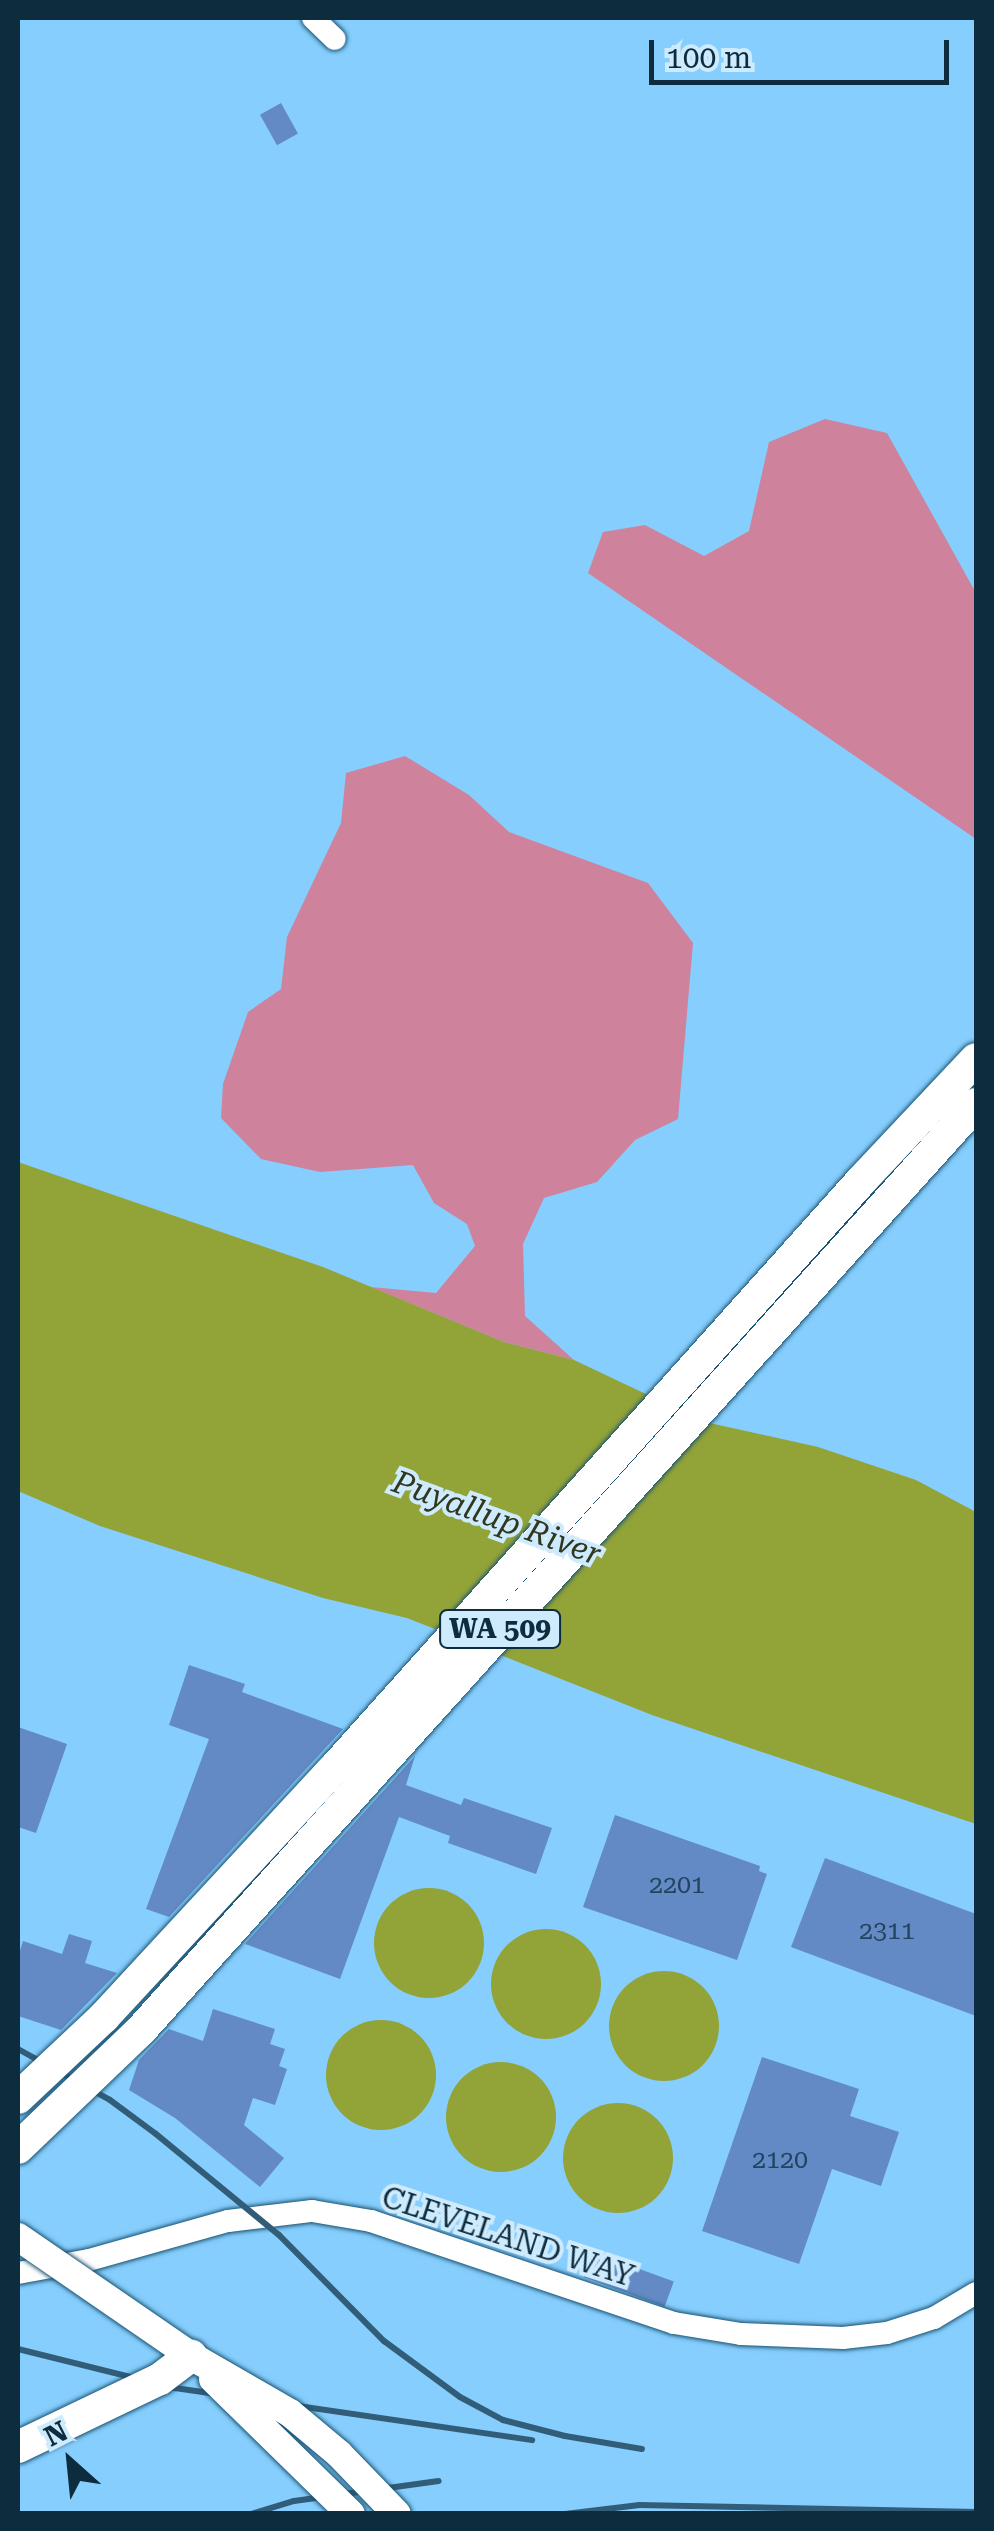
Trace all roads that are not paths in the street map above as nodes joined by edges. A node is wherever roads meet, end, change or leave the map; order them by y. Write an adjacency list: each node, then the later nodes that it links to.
1 (313, 18): 2 (street)
2 (335, 39)
3 (976, 1059): 5 (highway, WA 509, bridge)
4 (976, 1104): 6 (highway, WA 509, bridge)
5 (18, 2098)
6 (18, 2148)
7 (18, 2237): 10 (main road, bridge)
8 (18, 2272): 9 (street, CLEVELAND WAY)
9 (976, 2294)
10 (191, 2356): 11 (highway, bridge); 12 (main road, bridge); 13 (main road, bridge)
11 (18, 2447)
12 (350, 2514)
13 (397, 2514)

